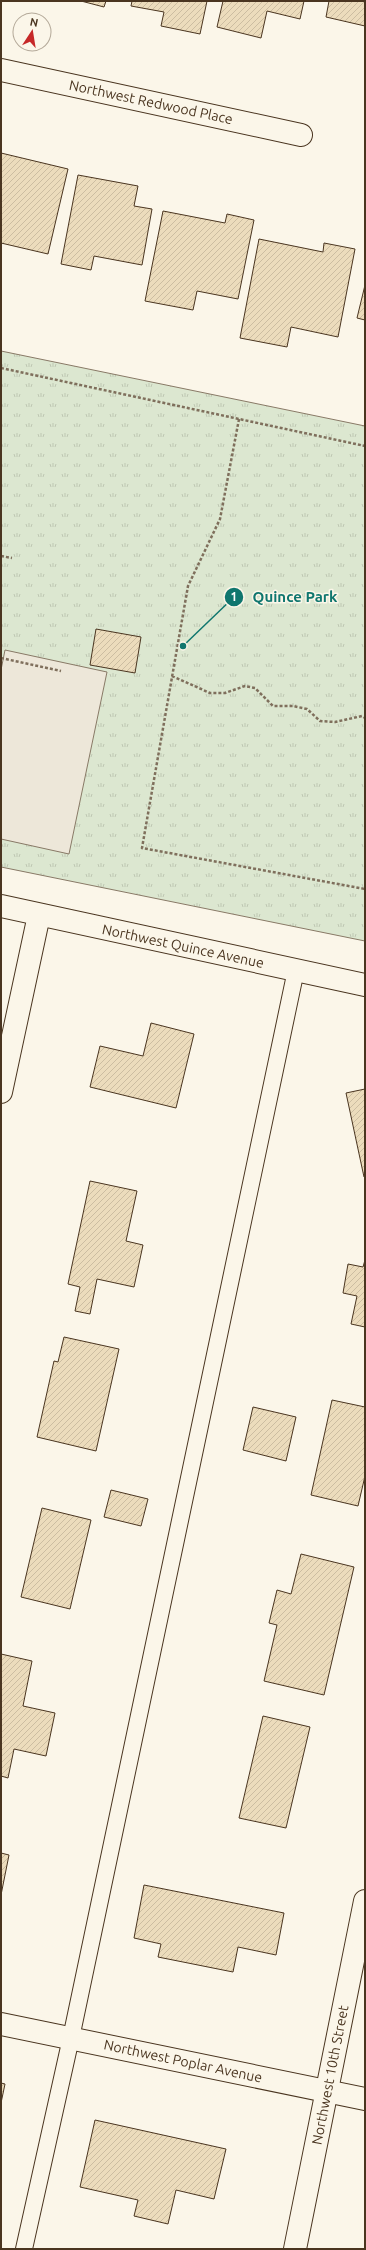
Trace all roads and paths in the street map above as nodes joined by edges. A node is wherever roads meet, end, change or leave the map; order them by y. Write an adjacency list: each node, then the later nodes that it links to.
1 (1, 70): 2 (street, Northwest Redwood Place)
2 (301, 135)
3 (1, 369): 4 (path)
4 (239, 419): 5 (path); 10 (path)
5 (365, 446)
6 (1, 556): 7 (path)
7 (12, 558)
8 (1, 658): 9 (path)
9 (61, 672)
10 (172, 676): 11 (path); 12 (path)
11 (365, 718)
12 (365, 889)
13 (1, 906): 14 (street, Northwest Quince Avenue)
14 (39, 915): 15 (street, Northwest Quince Avenue); 17 (street)
15 (296, 970): 16 (street, Northwest Quince Avenue); 20 (lane)
16 (365, 985)
17 (1, 1092)
18 (365, 1901): 21 (street, Northwest 10th Street)
19 (1, 2024): 20 (street, Northwest Poplar Avenue)
20 (71, 2038): 21 (street, Northwest Poplar Avenue); 23 (lane)
21 (326, 2091): 22 (street, Northwest Poplar Avenue); 24 (street, Northwest 10th Street)
22 (365, 2099)
23 (24, 2249)
24 (295, 2249)

